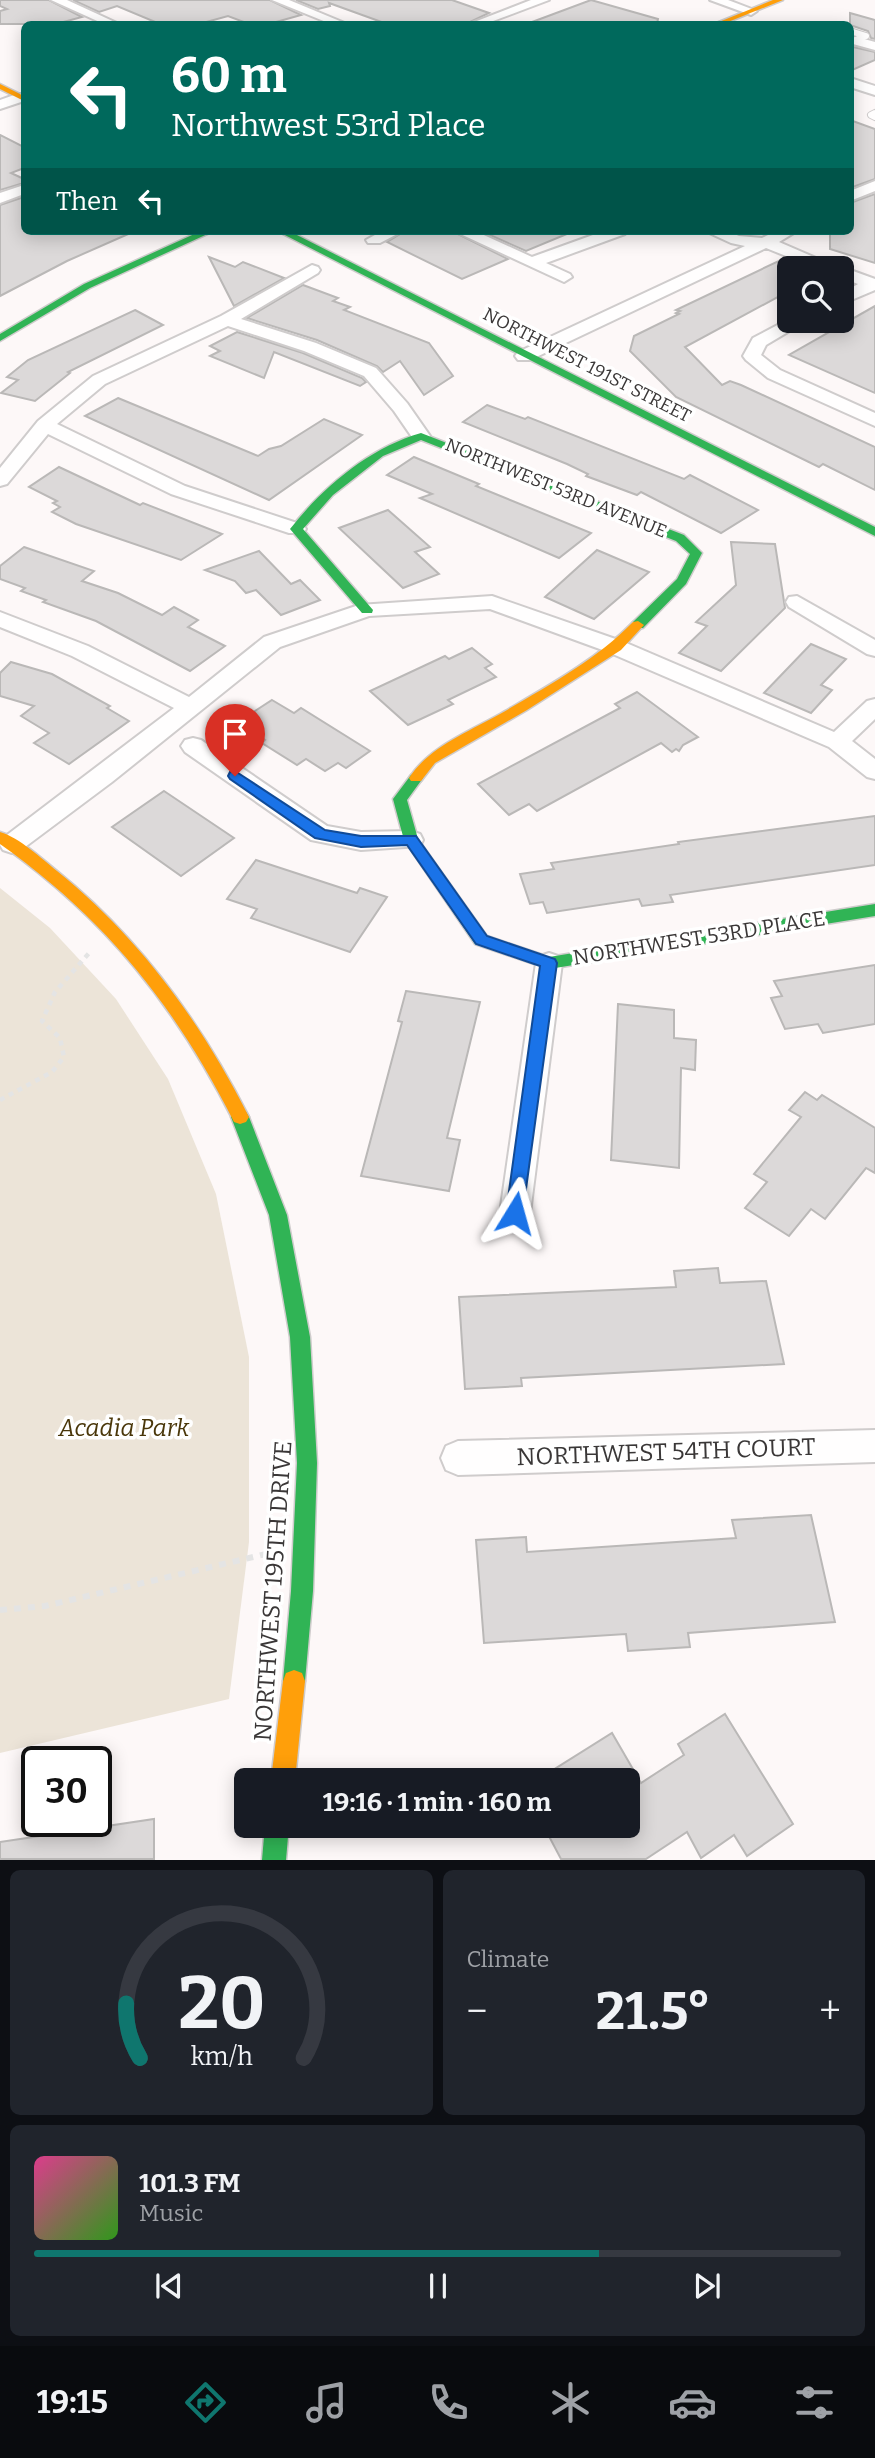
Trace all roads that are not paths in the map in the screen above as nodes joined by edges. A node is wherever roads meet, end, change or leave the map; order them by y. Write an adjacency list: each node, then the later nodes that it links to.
1 (57, 0): 9 (street)
2 (278, 0): 10 (street)
3 (498, 0): 7 (street)
4 (543, 0): 7 (street)
5 (716, 0): 8 (street)
6 (779, 0): 8 (street)
7 (521, 8): 11 (street)
8 (751, 11): 12 (street)
9 (106, 21)
10 (333, 21)
11 (484, 21)
12 (726, 21)
13 (854, 38): 14 (street)
14 (875, 46)
15 (875, 75): 16 (street)
16 (854, 83)
17 (854, 83): 19 (street)
18 (0, 86): 20 (street)
19 (875, 91)
20 (21, 96)
21 (21, 99): 22 (street)
22 (0, 105)
23 (875, 185): 25 (street)
24 (21, 190): 26 (street)
25 (854, 195)
26 (0, 198)
27 (200, 235): 45 (street)
28 (290, 235): 46 (street, NORTHWEST 191ST STREET)
29 (385, 235): 34 (street)
30 (471, 235): 37 (street)
31 (608, 235): 37 (street)
32 (724, 235): 35 (street)
33 (782, 235): 35 (street)
34 (374, 240)
35 (768, 243): 36 (street); 46 (street)
36 (801, 256)
37 (533, 262): 40 (street)
38 (312, 270): 43 (street)
39 (854, 277): 41 (street)
40 (564, 278)
41 (873, 284): 42 (street)
42 (854, 293)
43 (227, 320): 48 (street); 49 (street)
44 (777, 332): 47 (street)
45 (0, 338)
46 (524, 356): 52 (street, NORTHWEST 191ST STREET)
47 (875, 420)
48 (46, 425): 50 (street); 51 (street)
49 (421, 436): 51 (street, NORTHWEST 53RD AVENUE); 56 (street, NORTHWEST 53RD AVENUE)
50 (0, 480)
51 (296, 529): 54 (street)
52 (875, 532)
53 (797, 602): 57 (street)
54 (367, 610): 56 (street); 59 (street)
55 (0, 619): 59 (street)
56 (616, 647): 60 (street); 63 (street, NORTHWEST 53RD PLACE)
57 (875, 649)
58 (875, 705): 60 (street)
59 (190, 707): 64 (street)
60 (836, 742): 62 (street)
61 (193, 746): 63 (street)
62 (875, 771)
63 (411, 840): 66 (street, NORTHWEST 53RD PLACE)
64 (4, 844): 70 (street, NORTHWEST 195TH DRIVE)
65 (875, 911): 66 (street, NORTHWEST 53RD PLACE)
66 (549, 963): 67 (street)
67 (515, 1213)
68 (875, 1446): 69 (street, NORTHWEST 54TH COURT)
69 (458, 1458)
70 (283, 1768)
71 (276, 1838): 72 (street)
72 (274, 1860)

